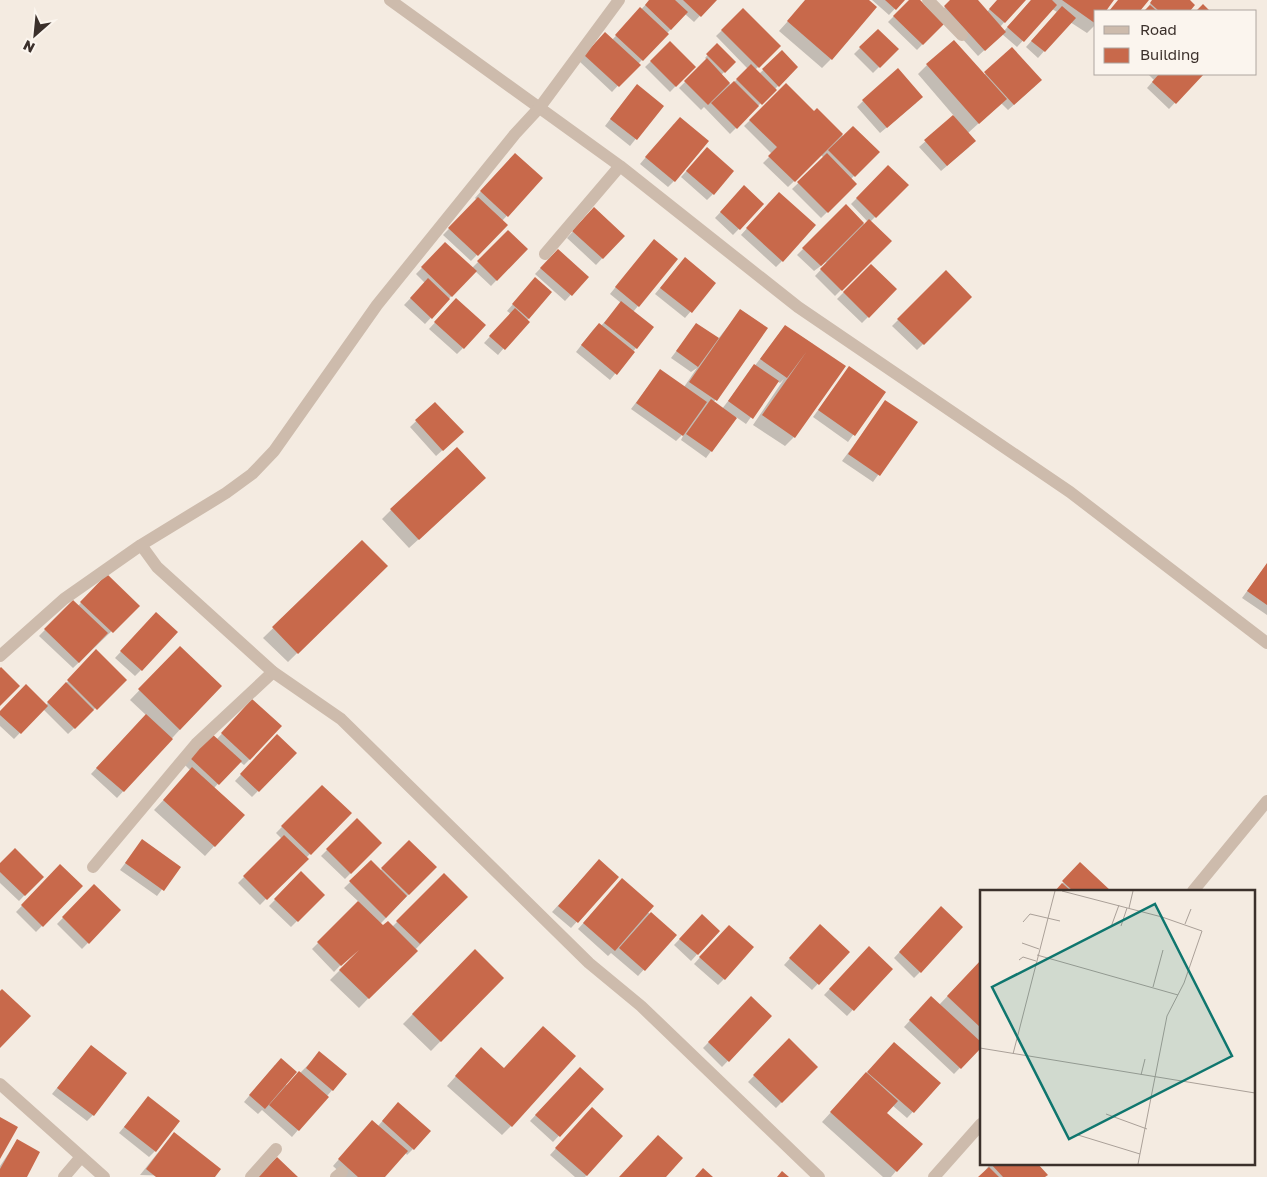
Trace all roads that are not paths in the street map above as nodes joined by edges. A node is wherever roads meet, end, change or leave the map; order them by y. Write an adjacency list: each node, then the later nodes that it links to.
1 (390, 0): 5 (street)
2 (619, 0): 5 (street)
3 (928, 0): 4 (street)
4 (962, 35)
5 (540, 107): 6 (street); 8 (street)
6 (620, 166): 7 (street); 9 (street)
7 (545, 254)
8 (141, 545): 10 (street); 11 (street)
9 (1267, 643)
10 (0, 656)
11 (273, 672): 13 (street); 22 (street)
12 (1267, 801): 14 (street)
13 (93, 867)
14 (1194, 890)
15 (0, 1084): 18 (street)
16 (980, 1125): 23 (street)
17 (276, 1149): 21 (street)
18 (81, 1157): 19 (street); 20 (street)
19 (64, 1177)
20 (104, 1177)
21 (251, 1177)
22 (819, 1177)
23 (934, 1177)

